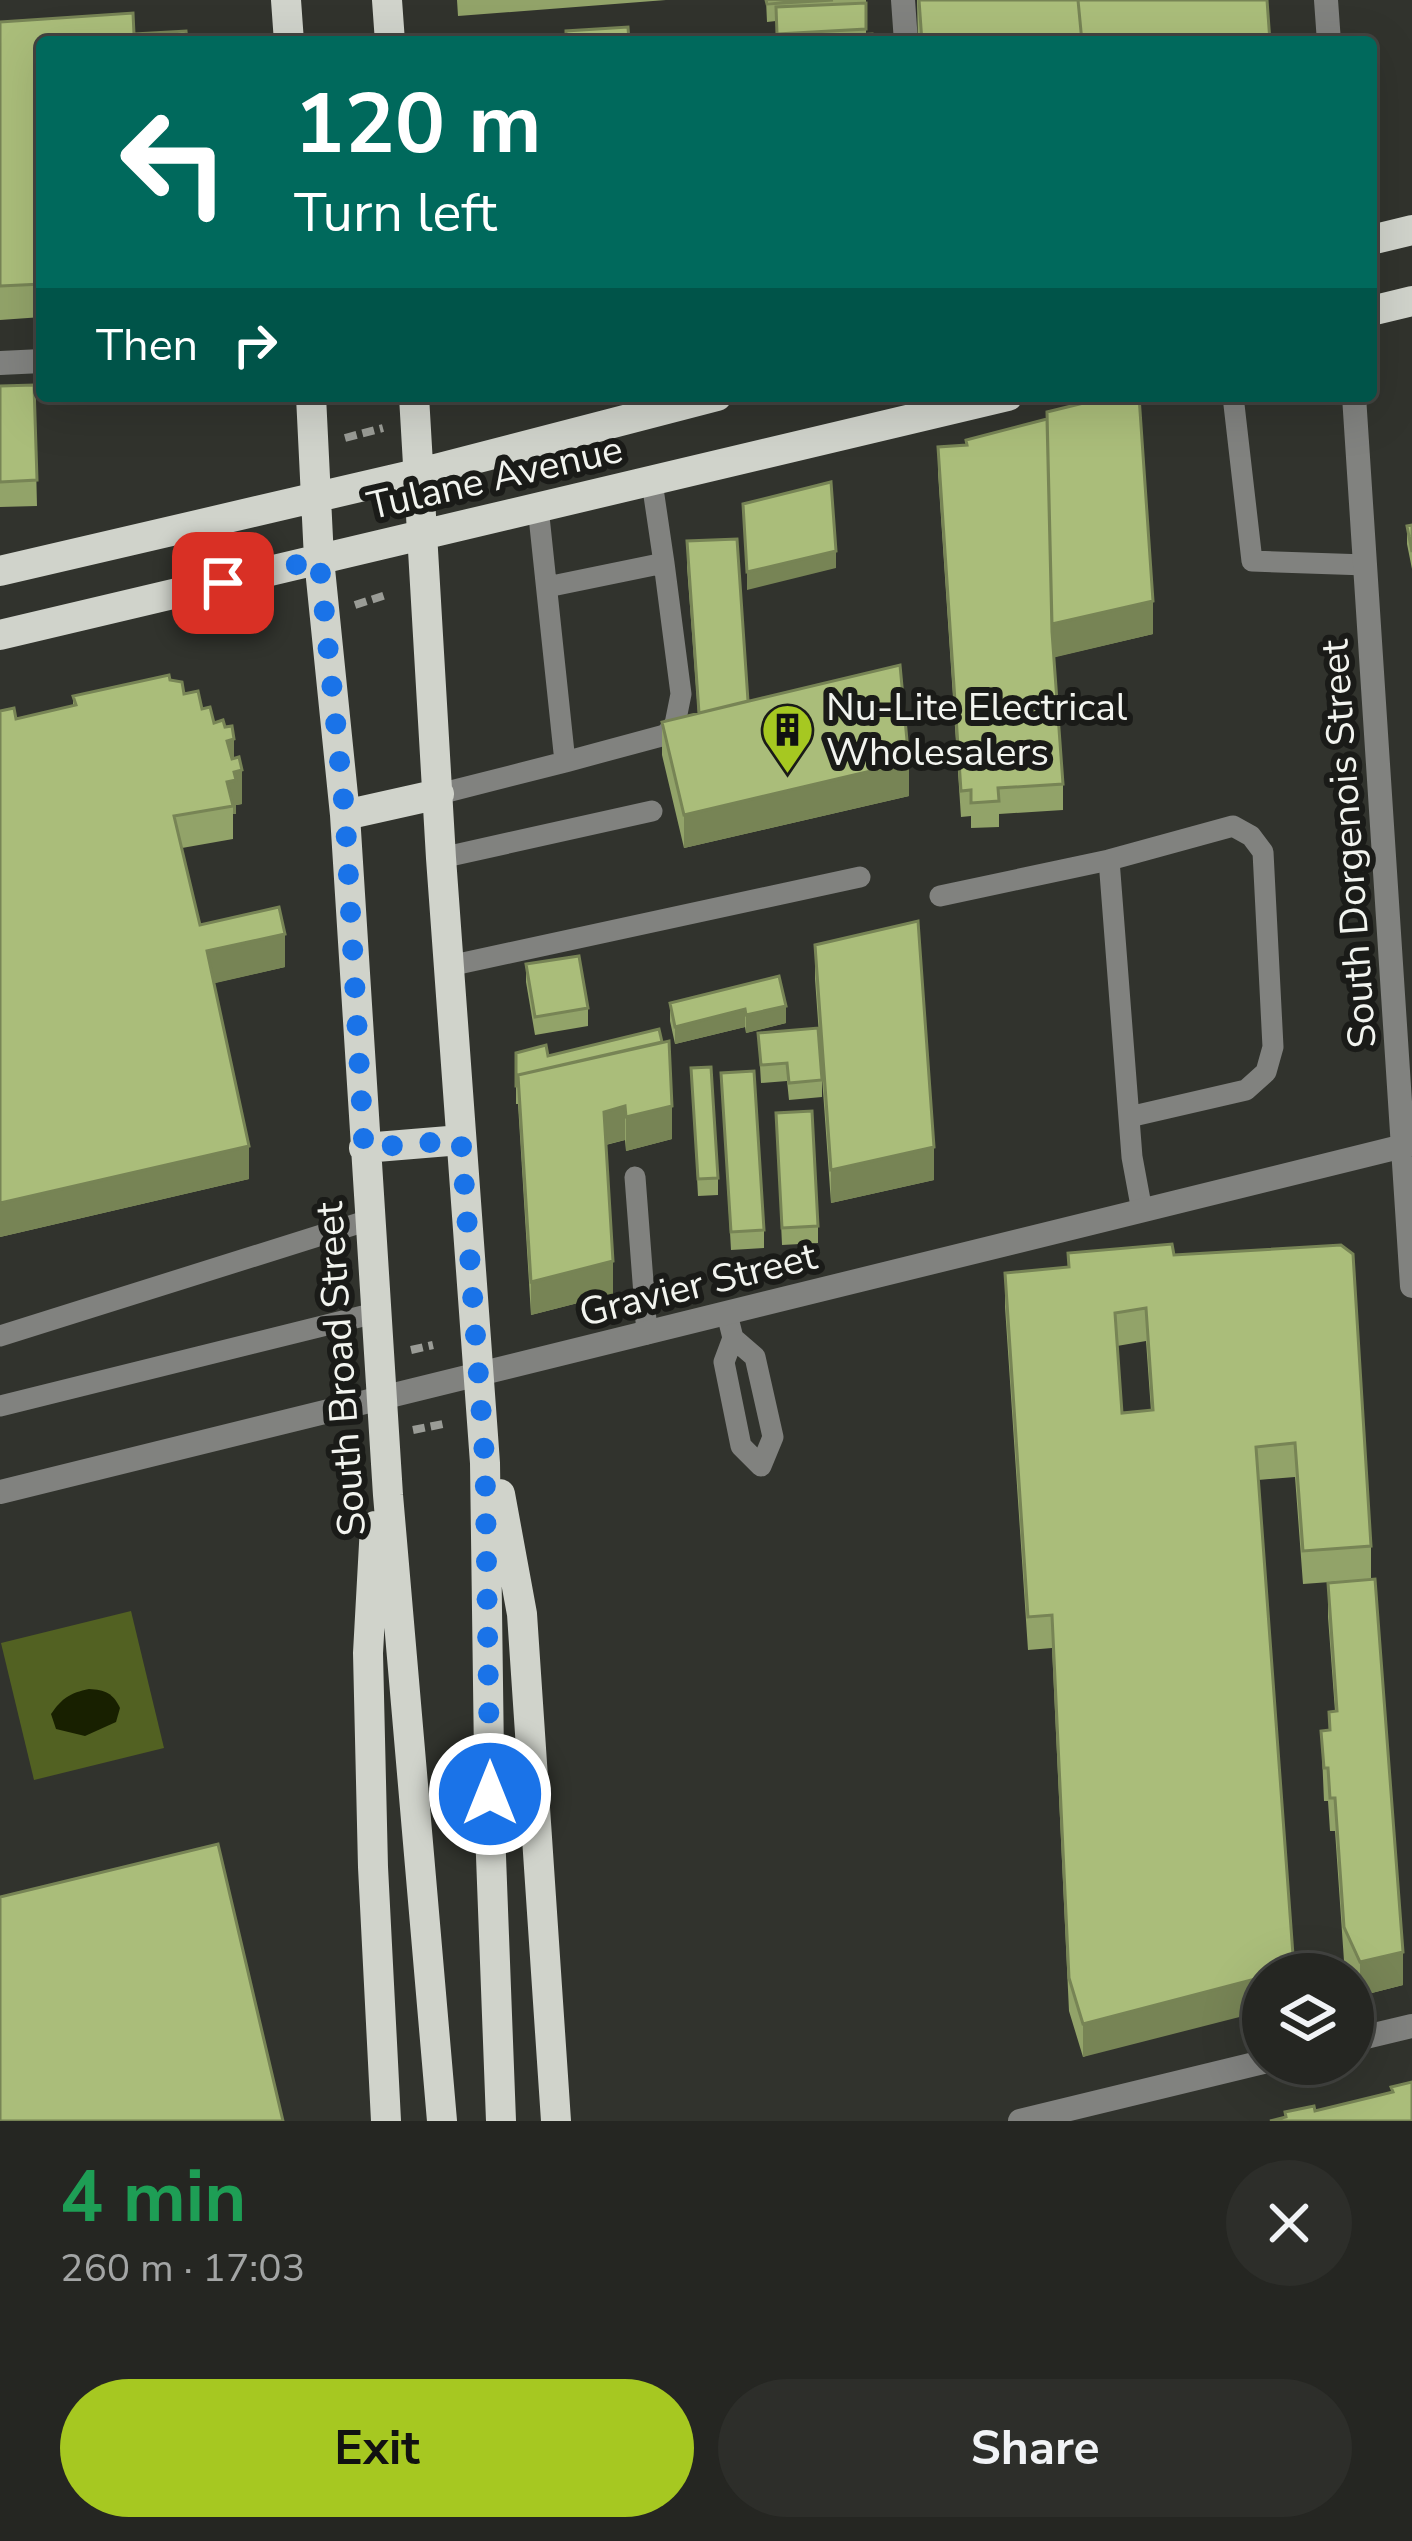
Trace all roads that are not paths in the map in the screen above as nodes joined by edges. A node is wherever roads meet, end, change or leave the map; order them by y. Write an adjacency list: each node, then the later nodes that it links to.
1 (286, 0): 5 (main road)
2 (387, 0): 6 (main road)
3 (903, 0): 7 (street)
4 (1326, 0): 8 (street)
5 (289, 36)
6 (390, 36)
7 (906, 36)
8 (1329, 36)
9 (1412, 230): 10 (main road)
10 (1377, 238)
11 (1412, 301): 12 (main road)
12 (1377, 309)
13 (36, 361): 14 (street)
14 (0, 363)
15 (311, 402): 23 (main road, South Broad Street)
16 (414, 402): 21 (main road)
17 (686, 402): 21 (main road, Tulane Avenue)
18 (983, 402): 22 (main road, Tulane Avenue)
19 (1234, 402): 28 (lane)
20 (1354, 402): 28 (street, South Dorgenois Street)
21 (420, 472): 23 (main road, Tulane Avenue); 25 (main road)
22 (652, 482): 24 (main road, Tulane Avenue); 27 (lane)
23 (315, 496): 26 (main road, South Broad Street); 29 (main road, Tulane Avenue)
24 (538, 507): 25 (main road, Tulane Avenue); 30 (lane)
25 (423, 534): 26 (main road, Tulane Avenue); 33 (main road)
26 (319, 559): 31 (main road, Tulane Avenue); 35 (main road, South Broad Street)
27 (664, 563): 30 (lane); 32 (lane)
28 (1366, 565): 43 (street, South Dorgenois Street)
29 (0, 572)
30 (547, 587): 32 (lane)
31 (0, 635)
32 (565, 762): 33 (lane)
33 (440, 794): 35 (main road); 36 (main road)
34 (652, 811): 36 (lane)
35 (345, 815): 44 (main road, South Broad Street)
36 (441, 858): 40 (main road)
37 (1109, 860): 39 (lane); 41 (lane); 41 (lane)
38 (860, 877): 40 (lane)
39 (940, 896)
40 (449, 966): 42 (main road)
41 (1129, 1117): 46 (lane)
42 (461, 1140): 44 (main road); 53 (main road)
43 (1409, 1145): 46 (street, Gravier Street); 48 (street, South Dorgenois Street)
44 (364, 1148): 47 (main road, South Broad Street)
45 (635, 1177): 51 (lane)
46 (1142, 1211): 50 (street, Gravier Street)
47 (369, 1220): 49 (main road, South Broad Street); 52 (lane)
48 (1412, 1286)
49 (375, 1312): 54 (main road, South Broad Street); 55 (lane)
50 (730, 1326): 50 (lane); 51 (street, Gravier Street)
51 (647, 1334): 53 (street, Gravier Street)
52 (0, 1336)
53 (478, 1376): 54 (street, Gravier Street); 62 (main road); 63 (main road)
54 (381, 1400): 56 (street, Gravier Street); 60 (main road); 61 (main road, South Broad Street)
55 (0, 1406)
56 (0, 1492)
57 (1412, 2026): 58 (street)
58 (1374, 2036)
59 (1242, 2067): 64 (street)
60 (386, 2121)
61 (442, 2121)
62 (501, 2121)
63 (556, 2121)
64 (1020, 2121)

